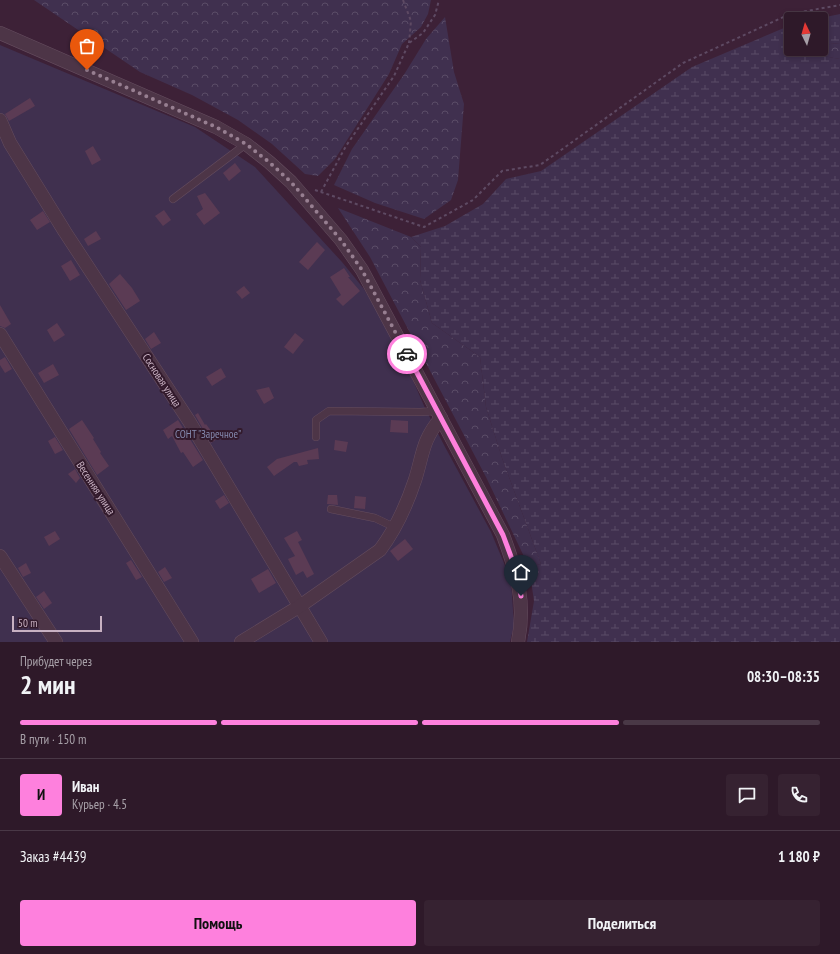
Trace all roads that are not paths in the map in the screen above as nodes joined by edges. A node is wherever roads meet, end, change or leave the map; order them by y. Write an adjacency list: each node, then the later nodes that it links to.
1 (0, 33): 3 (street)
2 (0, 120): 11 (street, Сосновая улица)
3 (246, 144): 4 (lane); 6 (street)
4 (173, 199)
5 (0, 334): 13 (street, Весенняя улица)
6 (439, 414): 7 (lane); 9 (street); 16 (street)
7 (316, 437)
8 (331, 509): 9 (lane)
9 (394, 527): 11 (street)
10 (0, 556): 12 (street)
11 (300, 606): 14 (street); 15 (street, Сосновая улица)
12 (56, 642)
13 (192, 642)
14 (241, 642)
15 (321, 642)
16 (518, 642)

